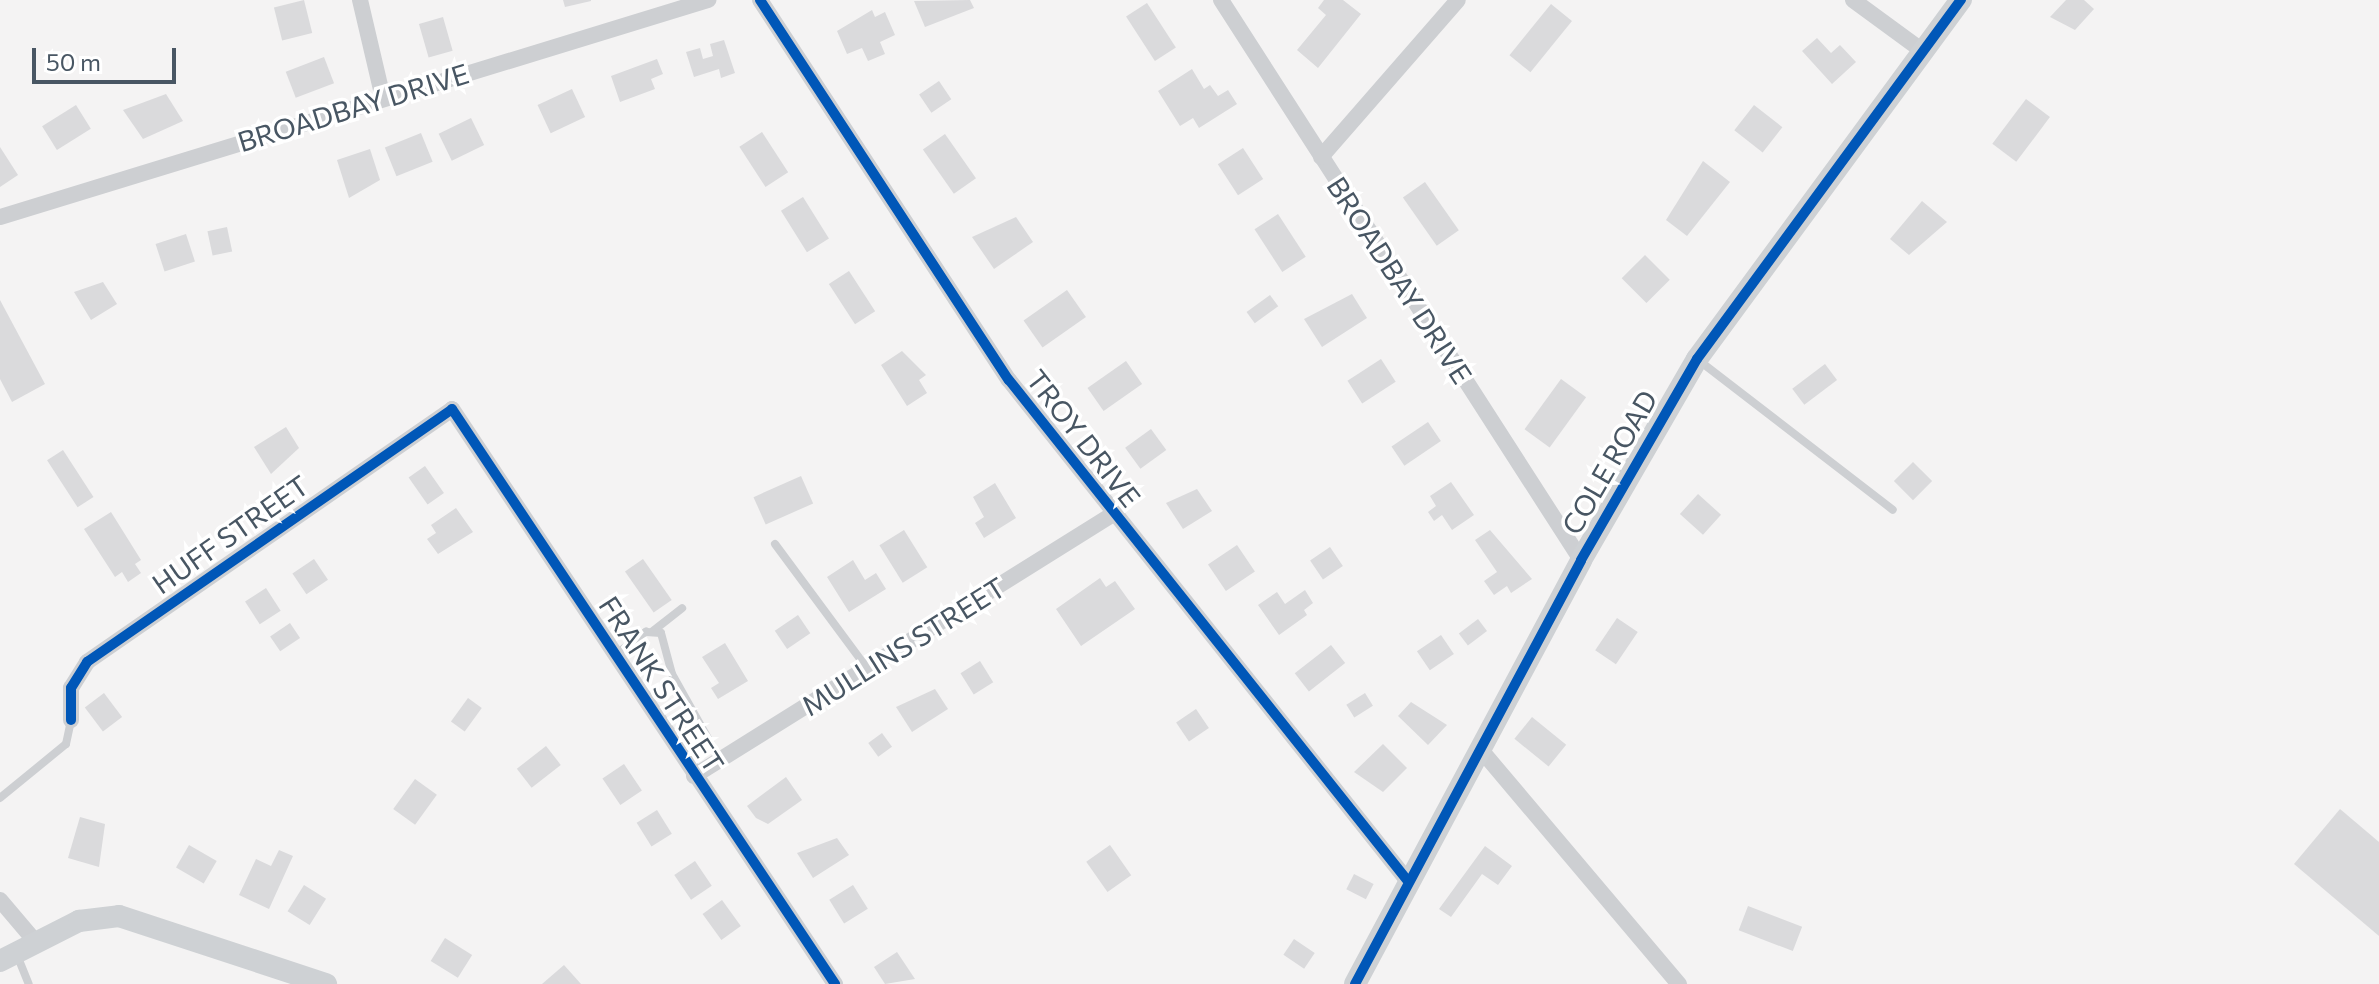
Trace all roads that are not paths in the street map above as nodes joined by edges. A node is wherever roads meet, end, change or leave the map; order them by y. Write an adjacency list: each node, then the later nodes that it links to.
1 (360, 0): 10 (street)
2 (708, 0): 8 (street, BROADBAY DRIVE)
3 (760, 0): 16 (street, TROY DRIVE)
4 (1221, 0): 11 (street, BROADBAY DRIVE)
5 (1458, 0): 11 (street)
6 (1853, 0): 9 (street)
7 (1961, 0): 9 (street, COLE ROAD)
8 (664, 7): 10 (street, BROADBAY DRIVE)
9 (1924, 52): 13 (street, COLE ROAD)
10 (383, 98): 12 (street, BROADBAY DRIVE)
11 (1321, 157): 18 (street, BROADBAY DRIVE)
12 (0, 217)
13 (1697, 359): 15 (lane); 18 (street, COLE ROAD)
14 (452, 409): 21 (street, FRANK STREET); 23 (street, HUFF STREET)
15 (1893, 510)
16 (1112, 515): 22 (street, MULLINS STREET); 28 (street, TROY DRIVE)
17 (775, 544): 22 (lane)
18 (1581, 560): 24 (street, COLE ROAD)
19 (682, 608): 20 (lane)
20 (653, 631): 21 (lane); 25 (lane)
21 (614, 656): 26 (street, FRANK STREET)
22 (867, 668): 25 (street, MULLINS STREET)
23 (71, 720): 27 (lane)
24 (1481, 750): 28 (street, COLE ROAD); 35 (street)
25 (720, 760): 26 (street, MULLINS STREET)
26 (694, 776): 33 (street, FRANK STREET)
27 (0, 798)
28 (1407, 880): 34 (street, COLE ROAD)
29 (0, 900): 30 (street)
30 (17, 951): 31 (lane); 32 (street)
31 (29, 984)
32 (326, 984)
33 (835, 984)
34 (1355, 984)
35 (1679, 984)

